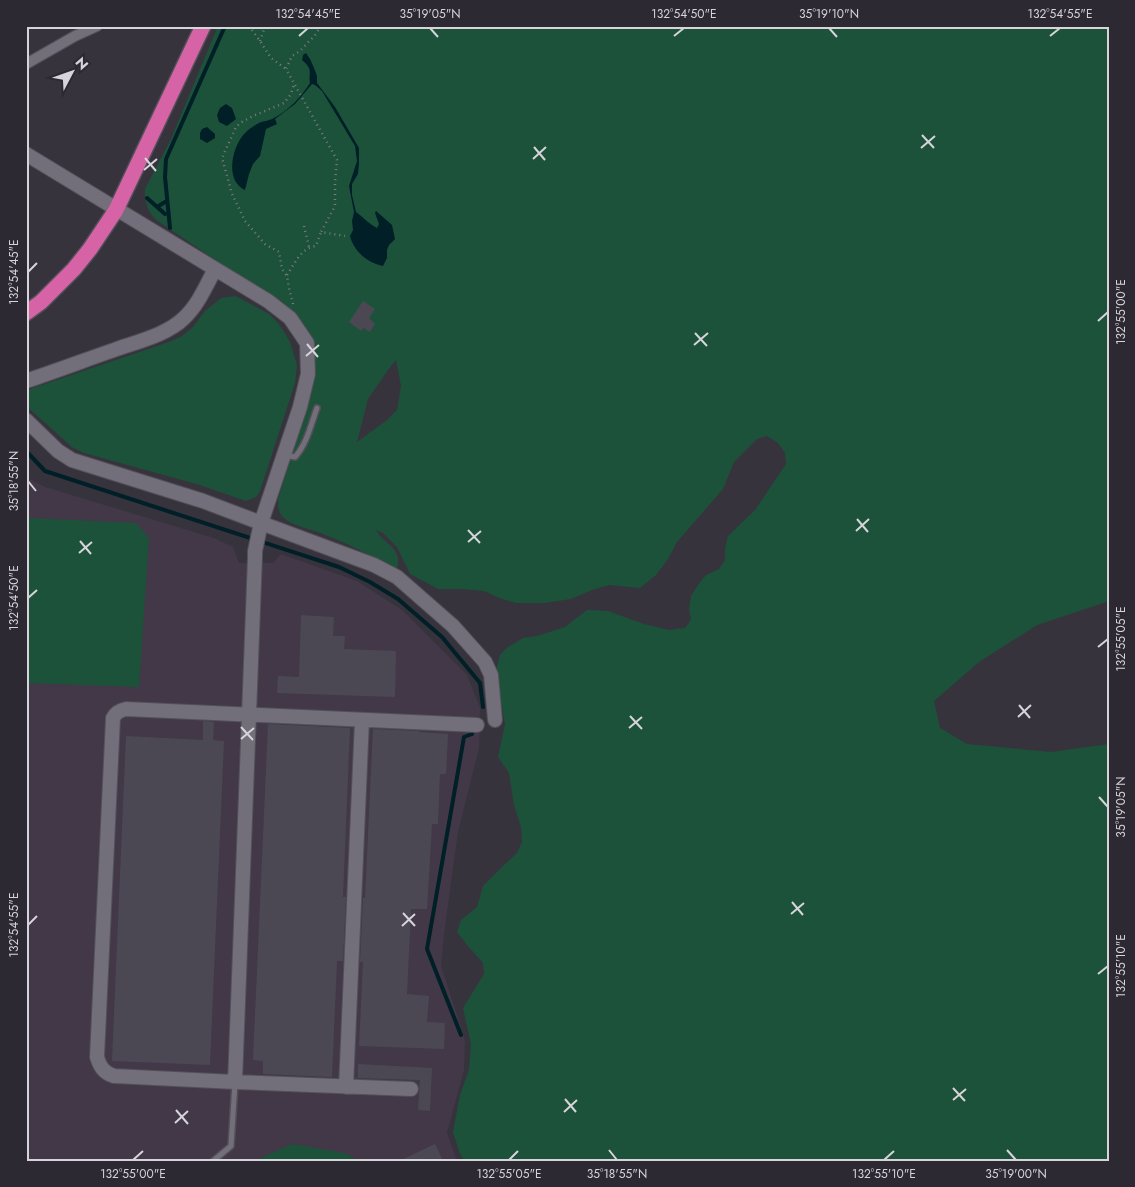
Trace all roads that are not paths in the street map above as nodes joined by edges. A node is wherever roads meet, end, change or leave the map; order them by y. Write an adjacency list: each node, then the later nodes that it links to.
1 (97, 26): 3 (street)
2 (203, 26): 5 (highway)
3 (26, 64)
4 (26, 154): 5 (street)
5 (116, 210): 6 (street); 7 (highway)
6 (215, 269): 8 (street); 11 (street)
7 (26, 313)
8 (26, 381)
9 (317, 408): 11 (lane)
10 (26, 420): 12 (street)
11 (283, 455): 12 (street)
12 (261, 523): 13 (street); 15 (street)
13 (249, 715): 14 (street); 17 (street); 17 (street)
14 (362, 720): 16 (street); 18 (street)
15 (495, 720)
16 (478, 725)
17 (235, 1082): 18 (street); 20 (lane)
18 (346, 1087): 19 (street)
19 (410, 1089)
20 (213, 1161)

